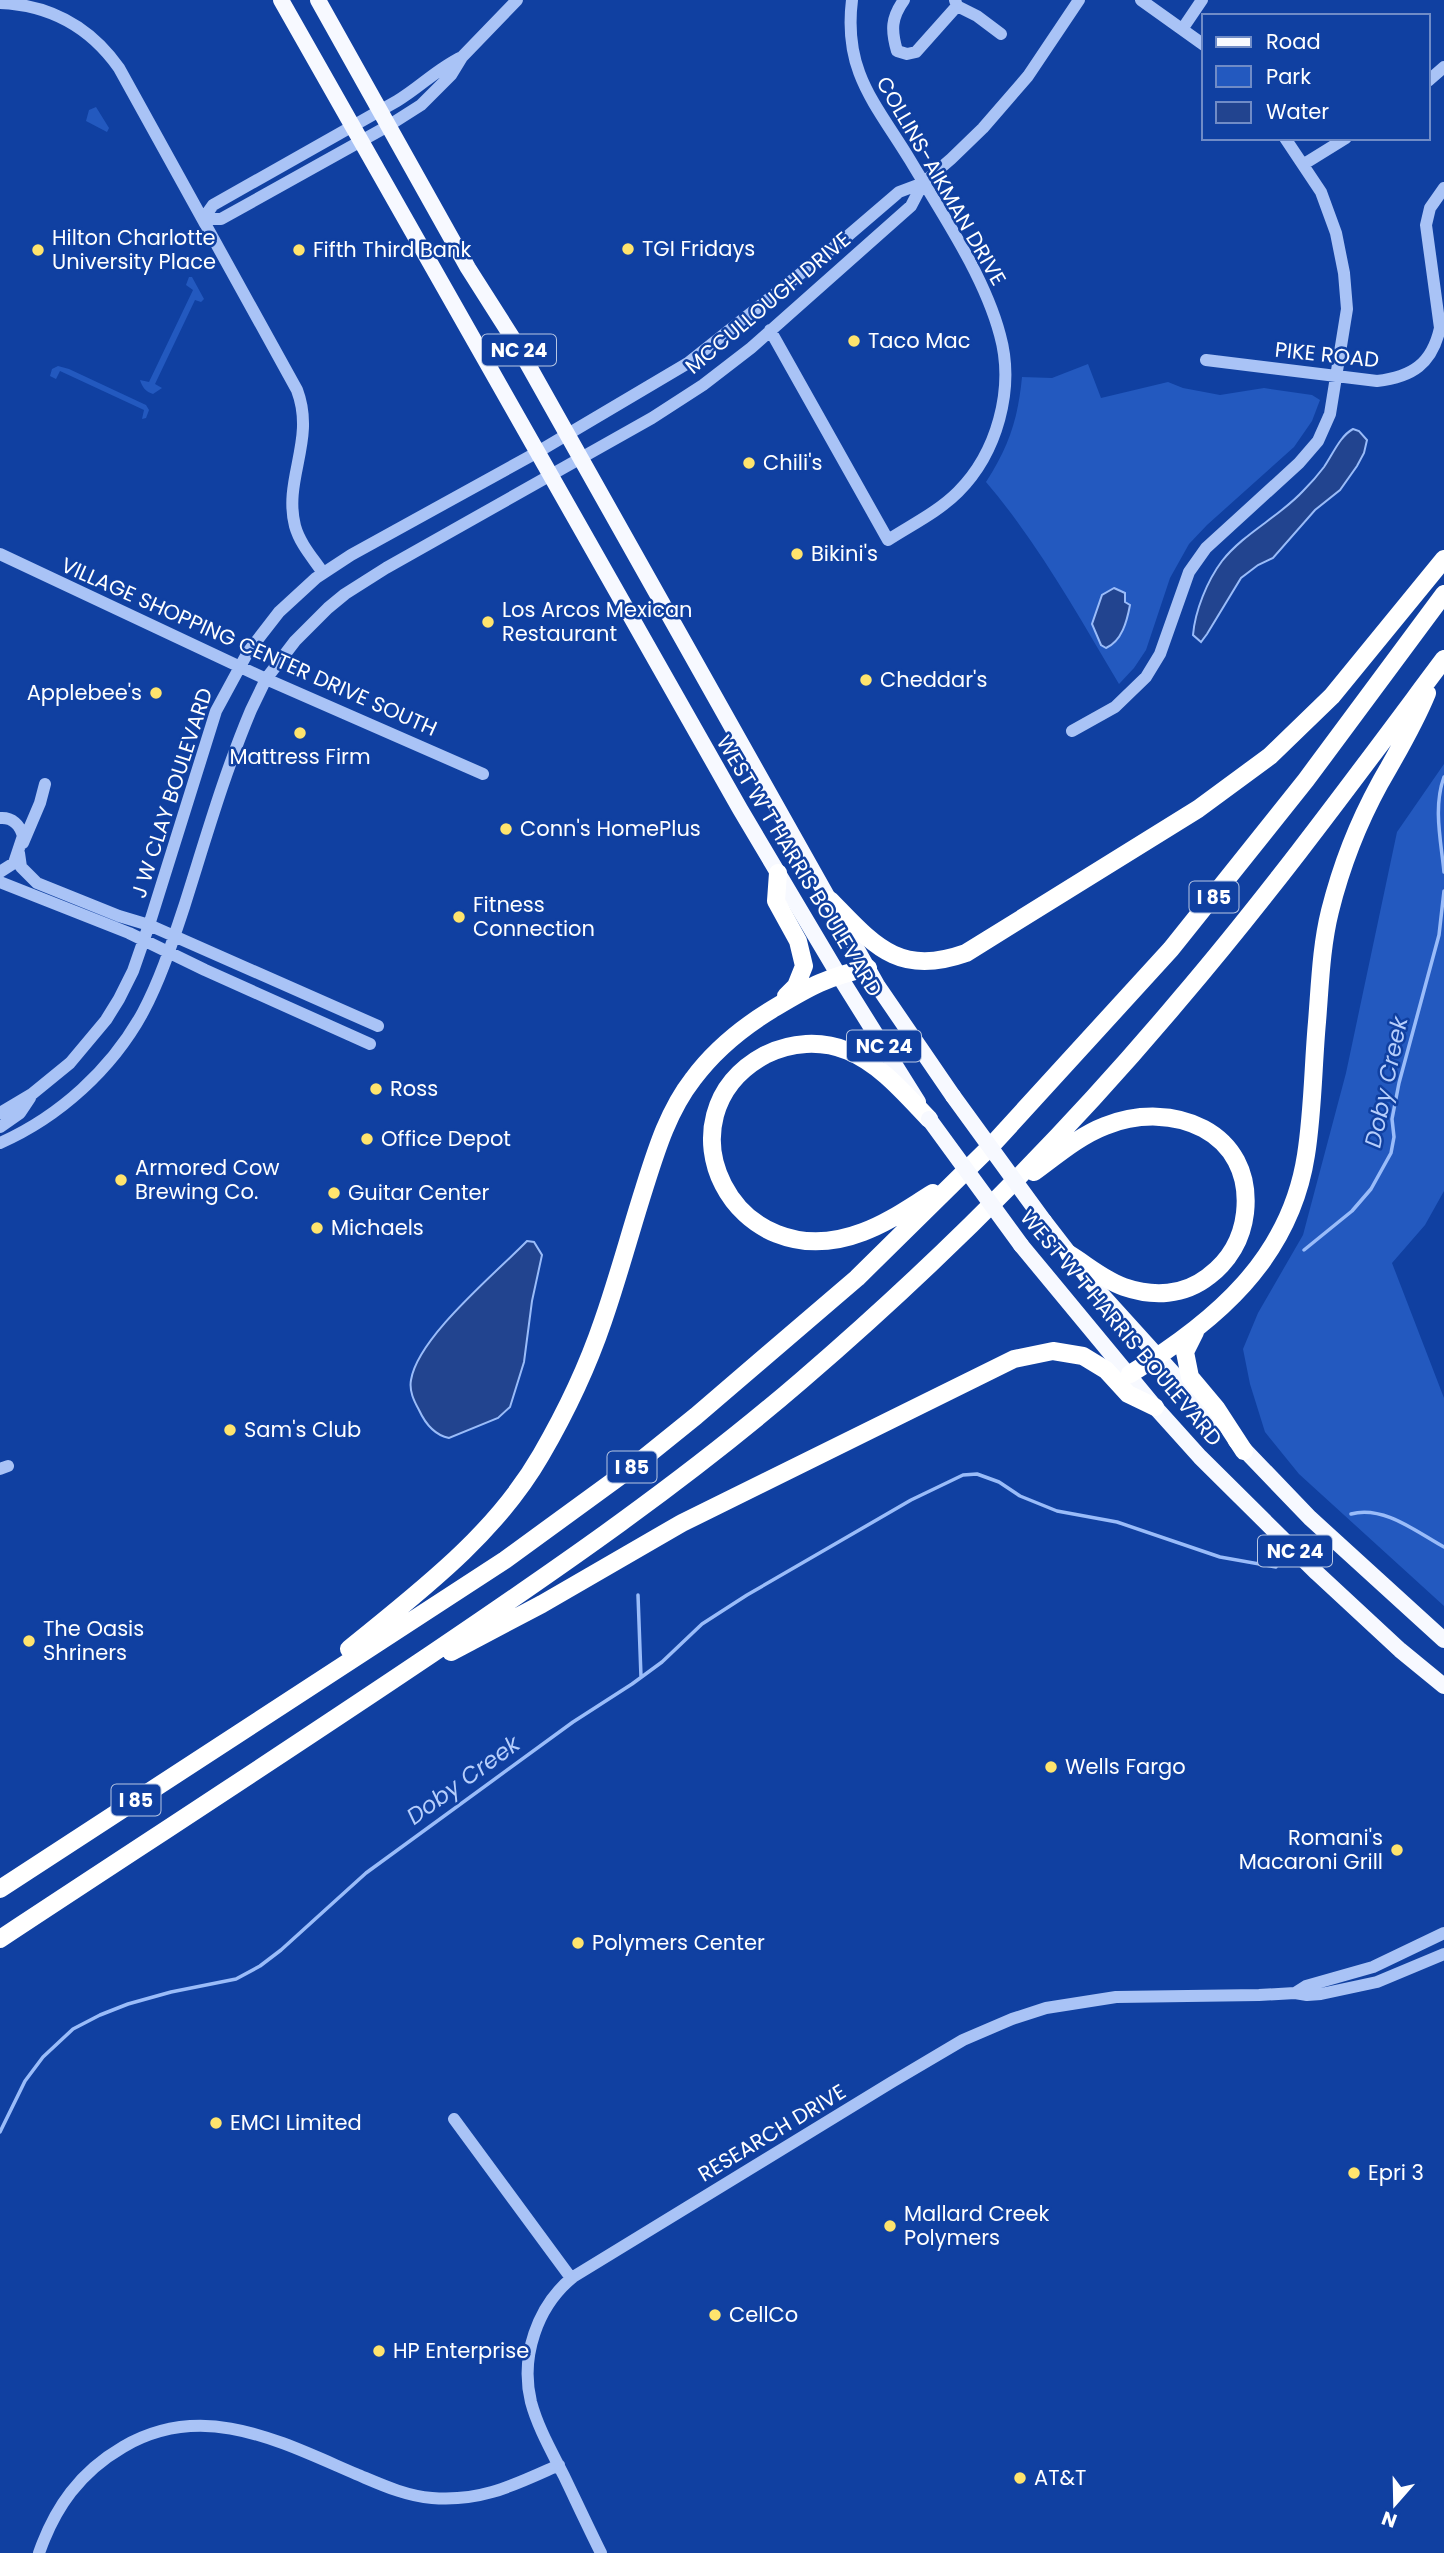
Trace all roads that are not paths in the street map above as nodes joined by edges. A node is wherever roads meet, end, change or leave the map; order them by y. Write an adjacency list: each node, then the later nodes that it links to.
1 (281, 0): 19 (main road, WEST W T HARRIS BOULEVARD / NC 24)
2 (318, 0): 17 (main road, WEST W T HARRIS BOULEVARD / NC 24)
3 (517, 0): 14 (street)
4 (852, 0): 24 (street, COLLINS-AIKMAN DRIVE)
5 (904, 0): 10 (street)
6 (1079, 0): 24 (street, MCCULLOUGH DRIVE)
7 (1141, 0): 11 (street)
8 (1202, 0): 11 (street)
9 (0, 3): 26 (street)
10 (956, 3): 12 (street)
11 (1182, 27): 13 (street)
12 (1002, 34)
13 (1202, 43)
14 (462, 57): 17 (street); 18 (street)
15 (1444, 67): 16 (street)
16 (1430, 79)
17 (379, 111): 18 (main road, WEST W T HARRIS BOULEVARD / NC 24); 19 (street)
18 (388, 126): 22 (street); 30 (main road, WEST W T HARRIS BOULEVARD / NC 24)
19 (351, 127): 22 (main road, WEST W T HARRIS BOULEVARD / NC 24); 26 (street)
20 (1286, 140): 23 (street)
21 (1343, 140): 23 (street)
22 (360, 142): 26 (street); 31 (main road, WEST W T HARRIS BOULEVARD / NC 24)
23 (1304, 164): 29 (street)
24 (923, 183): 27 (street, MCCULLOUGH DRIVE); 27 (street, COLLINS-AIKMAN DRIVE); 30 (street, MCCULLOUGH DRIVE)
25 (1444, 188): 29 (street, PIKE ROAD)
26 (203, 219): 36 (street)
27 (770, 330): 32 (street, MCCULLOUGH DRIVE)
28 (1206, 360): 29 (street, PIKE ROAD)
29 (1337, 378): 41 (street)
30 (567, 434): 31 (street, J W CLAY BOULEVARD); 32 (main road, WEST W T HARRIS BOULEVARD / NC 24)
31 (536, 453): 33 (main road, WEST W T HARRIS BOULEVARD / NC 24); 36 (street, J W CLAY BOULEVARD)
32 (581, 460): 33 (street, MCCULLOUGH DRIVE); 48 (main road, WEST W T HARRIS BOULEVARD / NC 24)
33 (550, 477): 40 (street); 46 (main road, WEST W T HARRIS BOULEVARD / NC 24)
34 (0, 554): 39 (street, VILLAGE SHOPPING CENTER DRIVE SOUTH)
35 (1444, 559): 48 (highway)
36 (323, 573): 39 (street, J W CLAY BOULEVARD)
37 (1444, 594): 63 (highway, I 85)
38 (1440, 665): 64 (highway, I 85); 66 (highway)
39 (240, 666): 40 (street, VILLAGE SHOPPING CENTER DRIVE SOUTH); 49 (street, J W CLAY BOULEVARD)
40 (266, 679): 42 (street, VILLAGE SHOPPING CENTER DRIVE SOUTH); 50 (street)
41 (1072, 731)
42 (483, 774)
43 (4, 816): 44 (street); 44 (street)
44 (21, 848): 45 (street); 49 (street)
45 (0, 872)
46 (778, 873): 54 (main road, WEST W T HARRIS BOULEVARD / NC 24); 55 (highway)
47 (0, 882): 51 (street)
48 (830, 900): 53 (main road, WEST W T HARRIS BOULEVARD / NC 24)
49 (149, 925): 50 (street); 51 (street, J W CLAY BOULEVARD)
50 (174, 936): 52 (street); 56 (street)
51 (144, 939): 52 (street); 58 (street, J W CLAY BOULEVARD)
52 (168, 953): 57 (street); 62 (street)
53 (868, 968): 54 (highway); 65 (main road, WEST W T HARRIS BOULEVARD / NC 24, bridge)
54 (838, 974): 55 (highway); 60 (main road, WEST W T HARRIS BOULEVARD / NC 24)
55 (771, 1010): 74 (highway)
56 (378, 1026)
57 (370, 1044)
58 (32, 1094): 59 (street, J W CLAY BOULEVARD); 61 (street)
59 (0, 1113)
60 (929, 1119): 63 (highway); 68 (main road, WEST W T HARRIS BOULEVARD / NC 24, bridge)
61 (0, 1127)
62 (0, 1143)
63 (957, 1179): 74 (highway, I 85)
64 (1008, 1190): 65 (highway); 73 (highway, I 85)
65 (1069, 1254): 67 (main road, WEST W T HARRIS BOULEVARD / NC 24)
66 (1197, 1328): 67 (highway); 70 (highway)
67 (1158, 1357): 68 (highway); 70 (main road, WEST W T HARRIS BOULEVARD / NC 24)
68 (1130, 1374): 69 (main road, WEST W T HARRIS BOULEVARD / NC 24)
69 (1155, 1407): 72 (main road, WEST W T HARRIS BOULEVARD / NC 24); 73 (highway)
70 (1244, 1451): 71 (main road, WEST W T HARRIS BOULEVARD / NC 24)
71 (1444, 1640)
72 (1444, 1686)
73 (371, 1695): 77 (highway, I 85)
74 (272, 1710): 75 (highway, I 85)
75 (0, 1889)
76 (1444, 1934): 79 (street, RESEARCH DRIVE)
77 (0, 1938)
78 (1444, 1954): 79 (street, RESEARCH DRIVE)
79 (1295, 1993): 81 (street, RESEARCH DRIVE)
80 (454, 2119): 81 (street)
81 (571, 2278): 82 (street, RESEARCH DRIVE)
82 (559, 2465): 83 (street); 84 (street, RESEARCH DRIVE)
83 (38, 2553)
84 (601, 2553)

